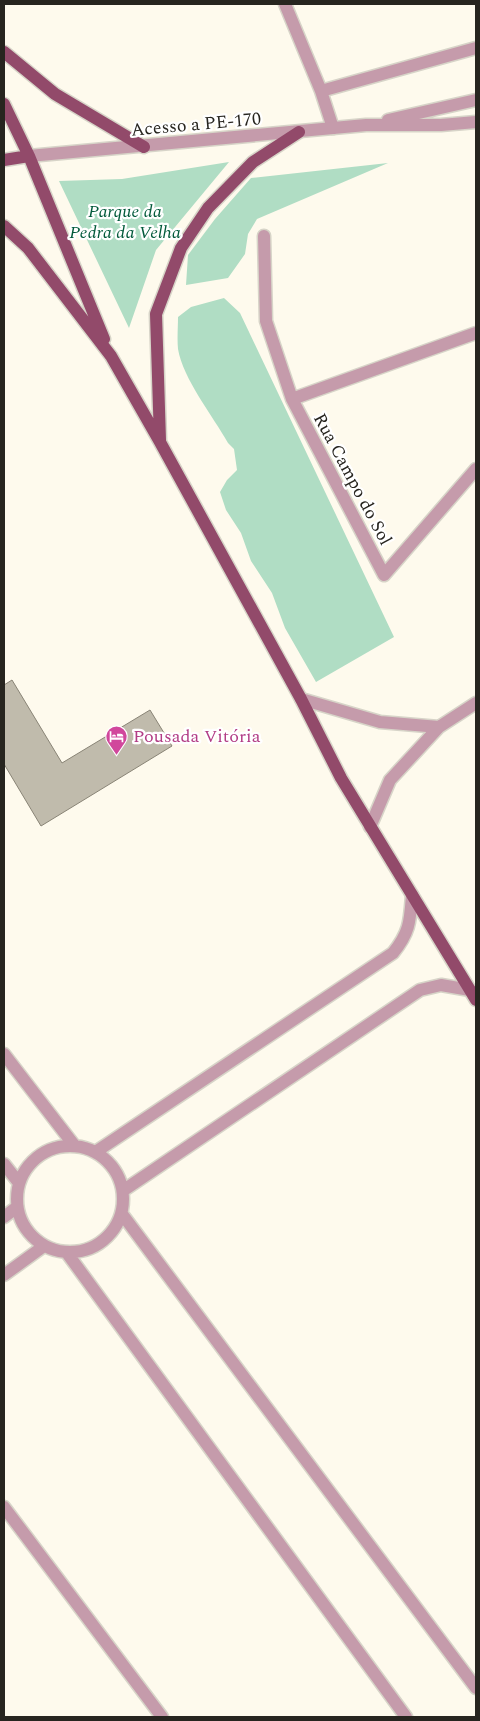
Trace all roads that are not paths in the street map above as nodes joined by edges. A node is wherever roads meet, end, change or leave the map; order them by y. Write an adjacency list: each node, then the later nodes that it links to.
1 (286, 4): 4 (street)
2 (476, 48): 4 (street)
3 (4, 52): 11 (main road)
4 (321, 91): 9 (street)
5 (476, 100): 8 (street, Acesso a PE-170)
6 (4, 104): 12 (main road)
7 (476, 122): 8 (street, Acesso a PE-170)
8 (366, 125): 9 (street, Acesso a PE-170)
9 (333, 128): 10 (street, Acesso a PE-170)
10 (299, 132): 11 (street, Acesso a PE-170); 19 (main road)
11 (144, 147): 12 (street, Acesso a PE-170)
12 (30, 156): 13 (main road); 17 (main road)
13 (4, 160)
14 (4, 226): 17 (main road)
15 (264, 236): 18 (street, Rua Campo do Sol)
16 (476, 333): 18 (street, Rua Campo do Sol)
17 (111, 356): 19 (main road)
18 (292, 399): 20 (street, Rua Campo do Sol)
19 (160, 442): 21 (main road)
20 (476, 469)
21 (301, 699): 23 (street); 24 (main road)
22 (476, 703): 23 (street)
23 (439, 727): 24 (street)
24 (370, 827): 25 (main road)
25 (412, 895): 26 (main road); 29 (street)
26 (473, 995): 32 (street)
27 (4, 1054): 28 (street)
28 (74, 1144): 29 (street); 31 (street)
29 (97, 1151): 32 (street)
30 (4, 1164): 31 (street)
31 (19, 1183): 33 (street)
32 (124, 1190): 34 (street)
33 (17, 1207): 35 (street); 36 (street)
34 (122, 1214): 37 (street); 40 (street)
35 (4, 1217)
36 (44, 1246): 37 (street); 38 (street)
37 (67, 1253): 42 (street)
38 (4, 1275)
39 (4, 1507): 41 (street)
40 (476, 1688)
41 (162, 1717)
42 (406, 1717)

